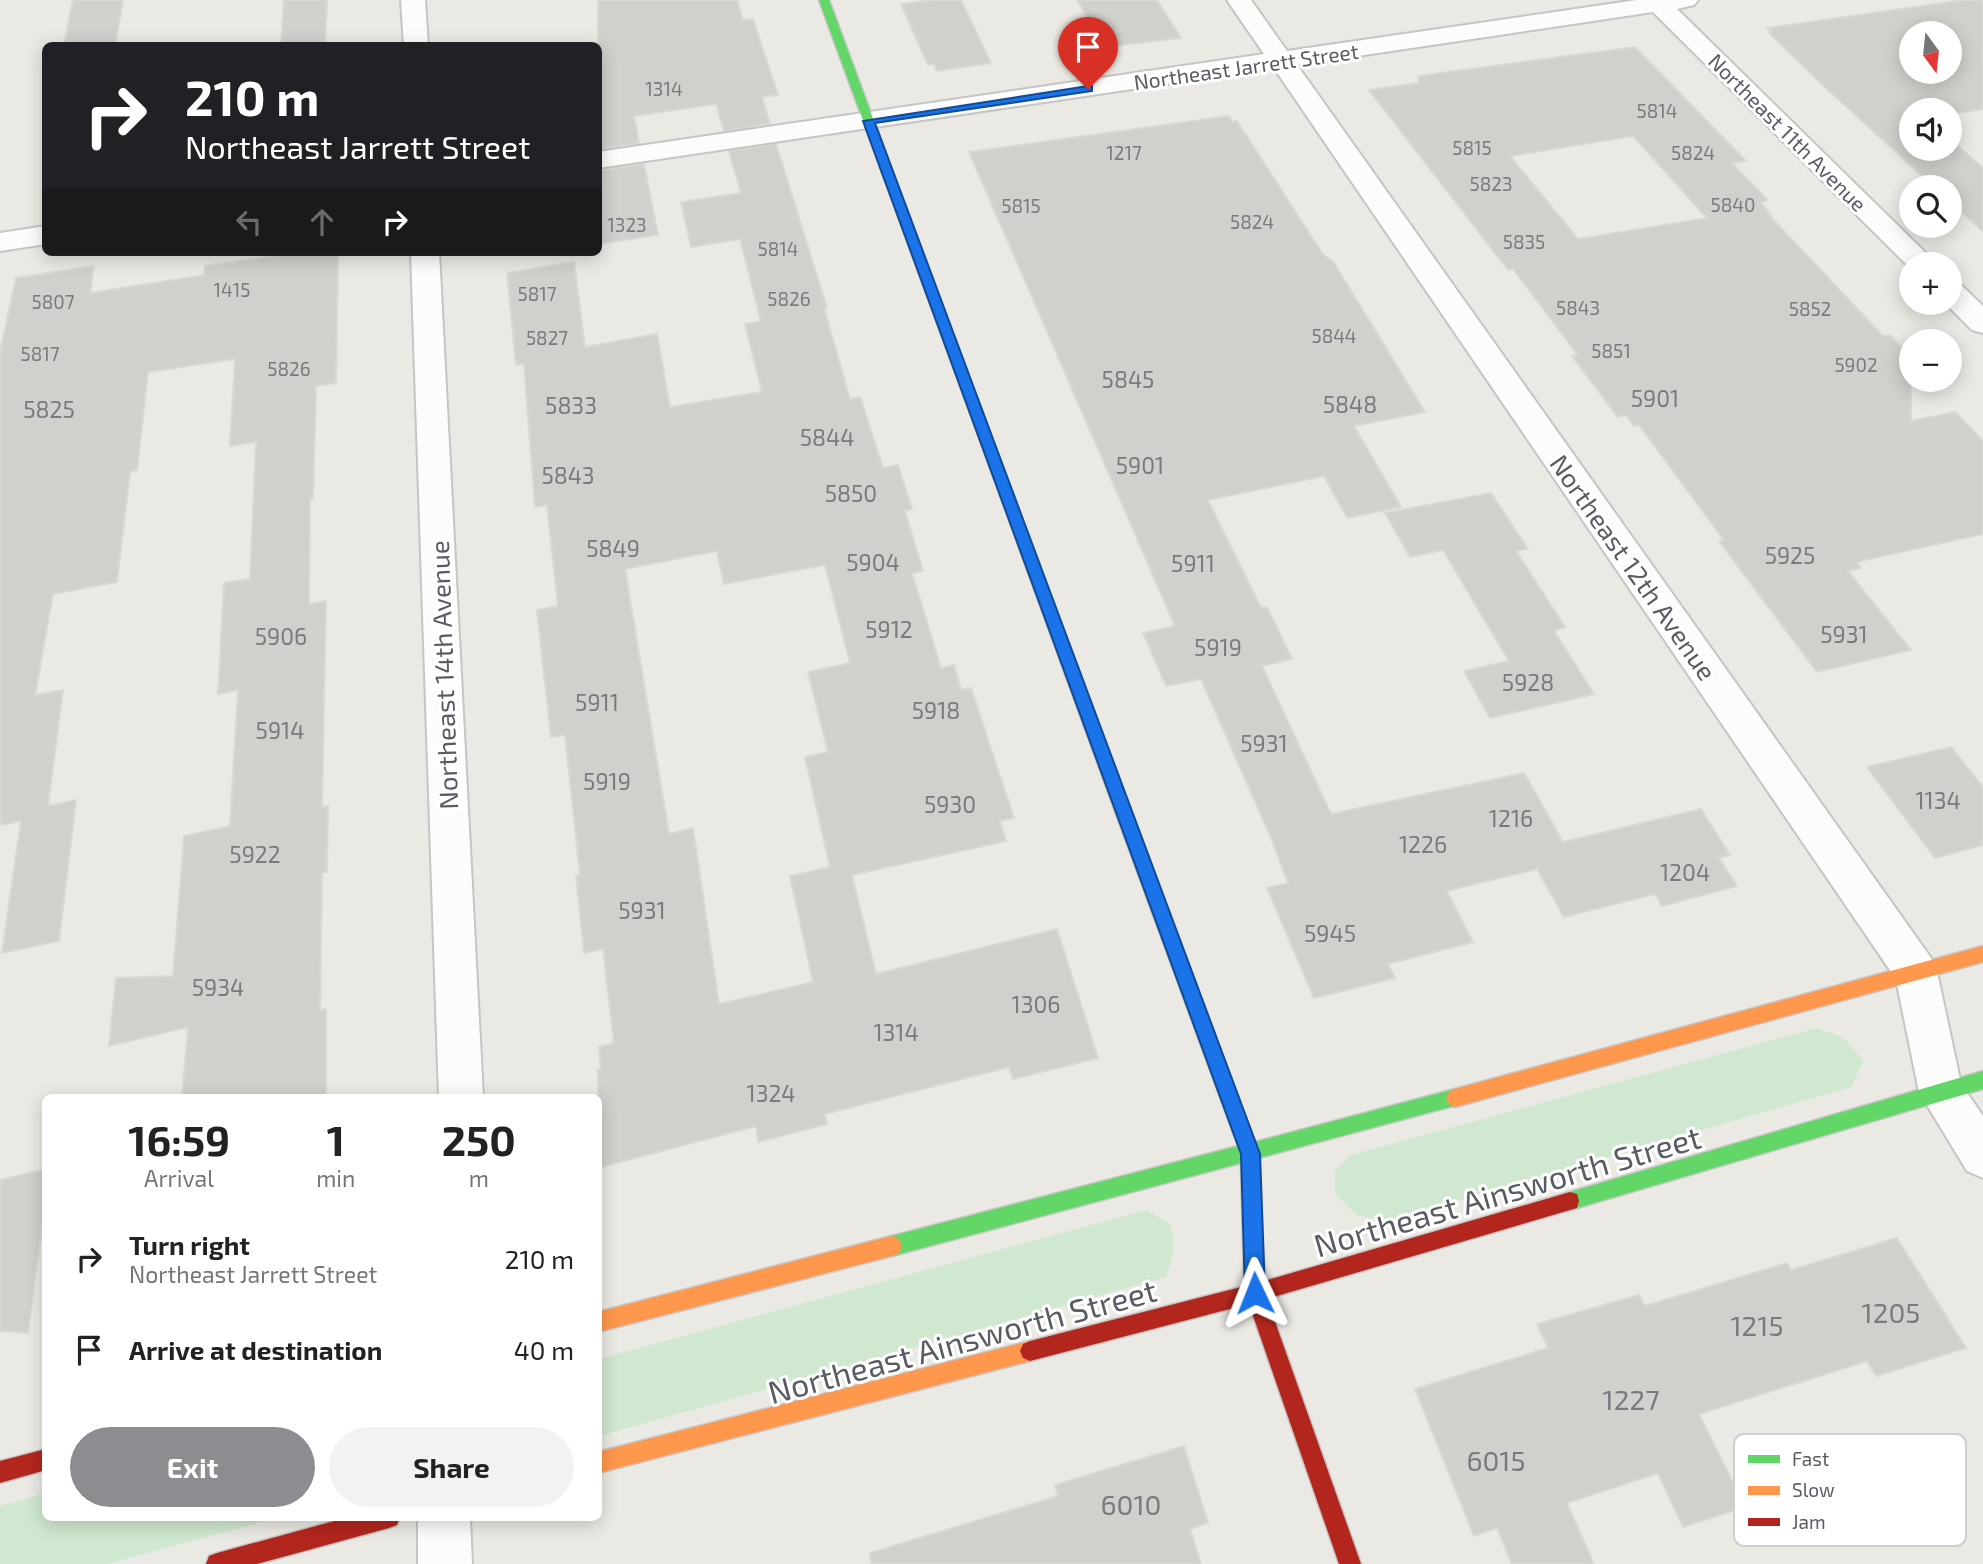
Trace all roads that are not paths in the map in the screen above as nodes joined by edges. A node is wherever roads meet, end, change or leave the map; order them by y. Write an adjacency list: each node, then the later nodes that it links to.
1 (413, 0): 6 (street)
2 (824, 0): 8 (street)
3 (1239, 0): 7 (street, Northeast 12th Avenue)
4 (1686, 0): 5 (street, Northeast Jarrett Street)
5 (1656, 2): 7 (street, Northeast Jarrett Street); 12 (street, Northeast 11th Avenue)
6 (415, 42)
7 (1281, 61): 8 (street, Northeast Jarrett Street); 17 (street, Northeast 12th Avenue)
8 (869, 121): 9 (street, Northeast Jarrett Street); 21 (street)
9 (602, 159)
10 (42, 237): 11 (street)
11 (0, 242)
12 (1911, 252)
13 (425, 256): 20 (street, Northeast 14th Avenue)
14 (1962, 302): 15 (street)
15 (1983, 324)
16 (1983, 954): 17 (street)
17 (1916, 972): 19 (street, Northeast 12th Avenue); 21 (street)
18 (1983, 1080): 19 (street, Northeast Ainsworth Street)
19 (1941, 1091): 22 (street, Northeast 12th Avenue); 23 (street, Northeast Ainsworth Street)
20 (461, 1094)
21 (1250, 1154): 23 (street); 24 (street)
22 (1983, 1155)
23 (1255, 1293): 26 (street, Northeast Ainsworth Street); 32 (street)
24 (602, 1321)
25 (42, 1461): 27 (street)
26 (602, 1462)
27 (0, 1472)
28 (374, 1521): 30 (street)
29 (443, 1521): 31 (street)
30 (217, 1564)
31 (445, 1564)
32 (1350, 1564)

